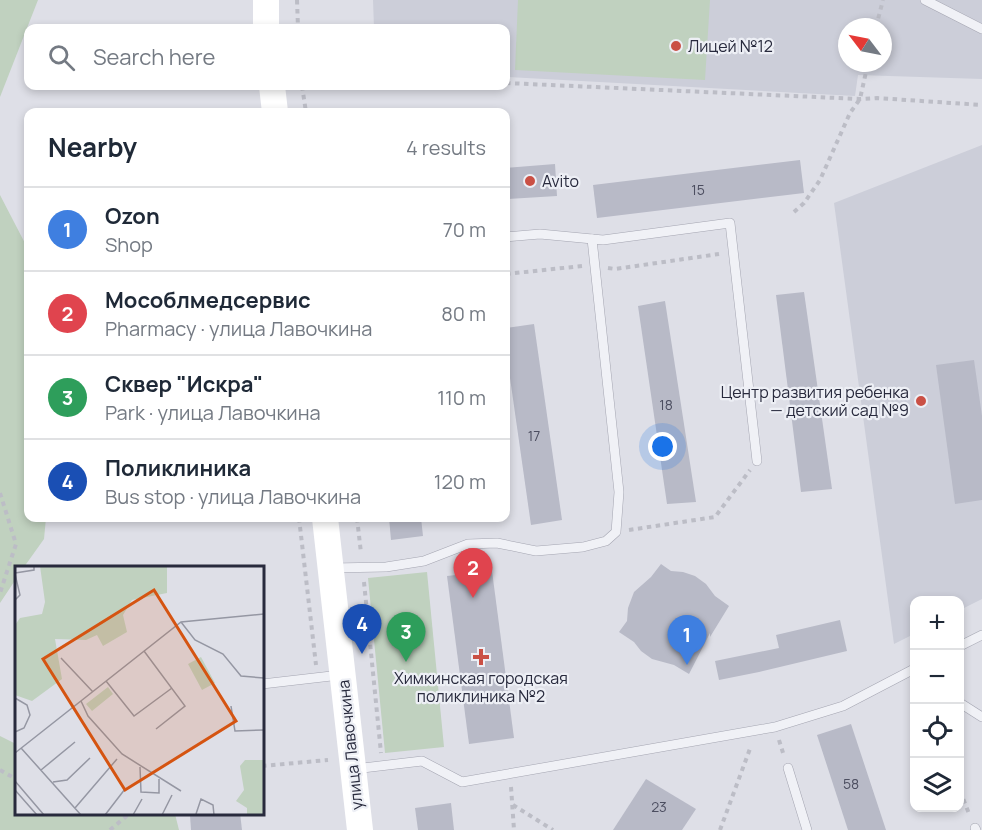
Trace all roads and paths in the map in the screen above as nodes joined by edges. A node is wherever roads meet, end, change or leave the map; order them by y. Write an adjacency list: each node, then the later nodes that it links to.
1 (266, 0): 6 (street)
2 (297, 0): 7 (path)
3 (883, 0): 5 (path)
4 (925, 0): 8 (lane)
5 (878, 18)
6 (266, 24)
7 (298, 24)
8 (982, 29)
9 (866, 72): 13 (path)
10 (510, 83): 13 (path)
11 (272, 90): 15 (street)
12 (303, 90): 16 (path)
13 (860, 99): 14 (path); 17 (path)
14 (982, 105)
15 (275, 108)
16 (305, 108)
17 (794, 212)
18 (510, 237): 19 (lane)
19 (592, 239): 20 (lane); 21 (lane)
20 (733, 252): 21 (path); 23 (lane)
21 (595, 267): 22 (path); 27 (lane)
22 (510, 274)
23 (757, 461): 27 (path)
24 (0, 493): 30 (path)
25 (325, 522): 29 (street, улица Лавочкина)
26 (357, 522): 28 (path)
27 (616, 532): 28 (lane)
28 (363, 567): 29 (lane); 42 (path)
29 (330, 568): 34 (street, улица Лавочкина)
30 (0, 593)
31 (982, 635): 32 (lane)
32 (964, 644)
33 (910, 673): 38 (lane)
34 (342, 675): 35 (lane); 44 (street, улица Лавочкина)
35 (264, 684)
36 (962, 704): 37 (lane)
37 (982, 717)
38 (775, 727): 39 (lane); 43 (path)
39 (757, 730): 46 (lane); 56 (path)
40 (328, 760): 41 (path)
41 (264, 766)
42 (382, 766): 44 (lane); 46 (lane)
43 (788, 768): 57 (lane)
44 (353, 769): 53 (street, улица Лавочкина)
45 (0, 770): 47 (path)
46 (510, 774): 49 (path)
47 (15, 778)
48 (964, 800): 51 (path)
49 (512, 805): 54 (path); 55 (path)
50 (127, 815): 52 (path)
51 (976, 829)
52 (110, 830)
53 (360, 830)
54 (514, 830)
55 (553, 830)
56 (720, 830)
57 (807, 830)

